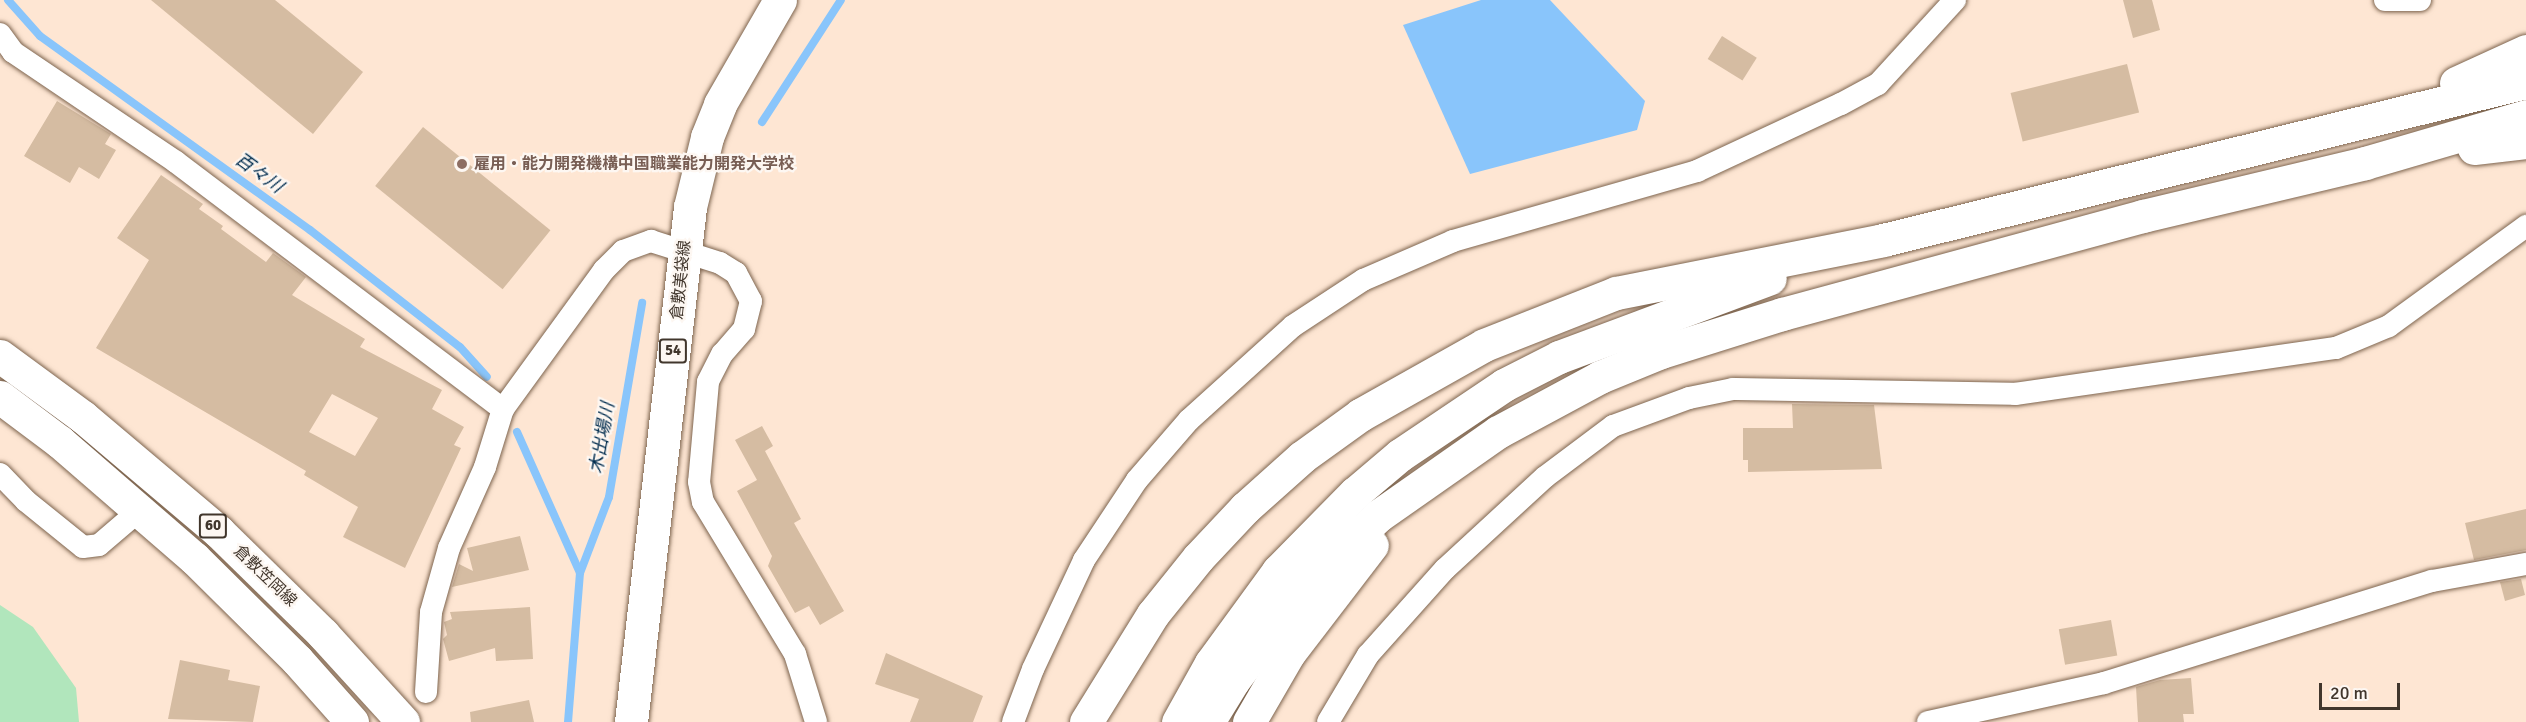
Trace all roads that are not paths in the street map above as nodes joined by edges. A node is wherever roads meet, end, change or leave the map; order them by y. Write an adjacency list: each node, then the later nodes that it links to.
1 (780, 0): 15 (main road, 倉敷美袋線 / 54)
2 (1955, 0): 28 (street)
3 (2385, 0): 4 (street)
4 (2420, 0)
5 (0, 34): 7 (street)
6 (2526, 51): 10 (main road)
7 (7, 59): 18 (street)
8 (2526, 82): 10 (main road)
9 (2526, 116): 12 (main road)
10 (2350, 122): 14 (main road)
11 (2526, 142): 12 (main road)
12 (2365, 163): 19 (main road)
13 (2526, 226): 33 (street)
14 (1883, 240): 29 (main road); 30 (main road)
15 (684, 250): 18 (street); 26 (main road, 倉敷美袋線 / 54); 27 (street)
16 (0, 356): 25 (main road, 倉敷笠岡線 / 60)
17 (0, 397): 21 (main road, 60)
18 (503, 409): 23 (street)
19 (1452, 462): 31 (main road); 32 (main road)
20 (0, 474): 21 (street)
21 (140, 510): 24 (main road, 60)
22 (2526, 564): 34 (street)
23 (426, 692)
24 (352, 722)
25 (404, 722)
26 (631, 722)
27 (816, 722)
28 (1013, 722)
29 (1086, 722)
30 (1178, 722)
31 (1209, 722)
32 (1249, 722)
33 (1328, 722)
34 (1928, 722)

